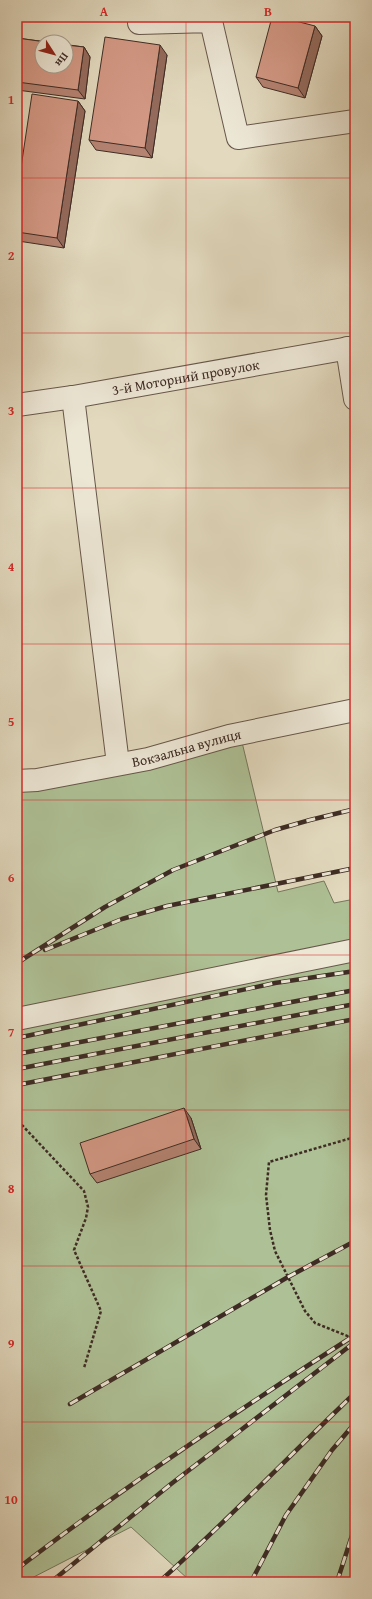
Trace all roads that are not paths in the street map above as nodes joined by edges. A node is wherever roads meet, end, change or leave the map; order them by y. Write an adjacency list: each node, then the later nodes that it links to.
1 (139, 23): 2 (street)
2 (355, 121)
3 (351, 348): 4 (street, 3-й Моторний провулок); 5 (street)
4 (73, 397): 6 (street, 3-й Моторний провулок); 8 (street)
5 (355, 398)
6 (17, 405)
7 (355, 710): 8 (street, Вокзальна вулиця)
8 (118, 764): 9 (street, Вокзальна вулиця)
9 (17, 782)
10 (355, 950): 11 (street)
11 (17, 1019)

